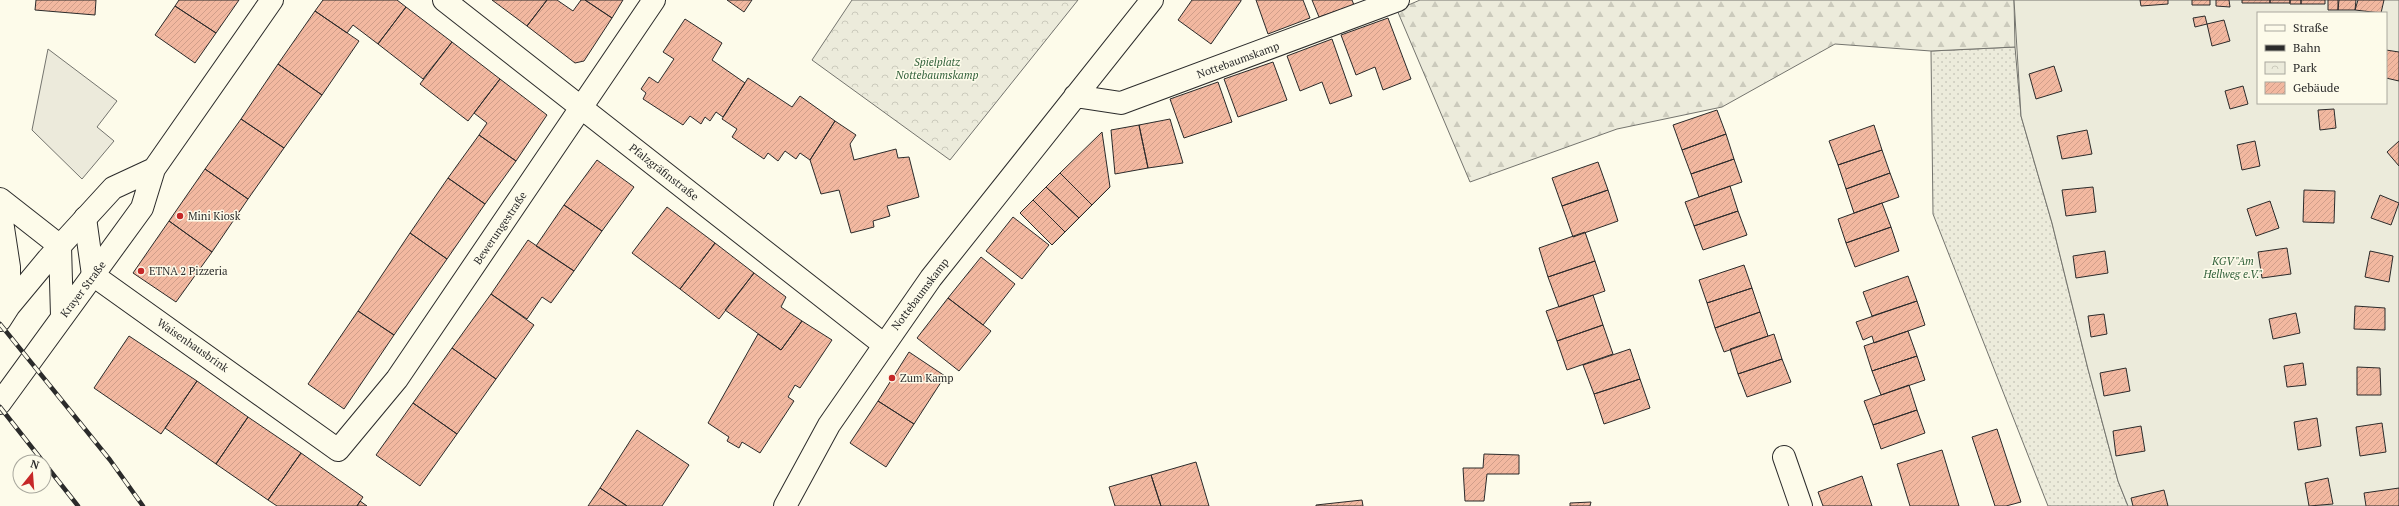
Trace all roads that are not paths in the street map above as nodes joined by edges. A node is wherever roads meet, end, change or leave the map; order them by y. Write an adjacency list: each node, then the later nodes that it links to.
1 (272, 0): 8 (street, Krayer Straße)
2 (444, 0): 7 (street, Pfalzgräfinstraße)
3 (654, 0): 7 (street, Bewerungestraße)
4 (1152, 0): 6 (street, Nottebaumskamp)
5 (1398, 0): 6 (street, Nottebaumskamp)
6 (1075, 96): 16 (street, Nottebaumskamp)
7 (582, 108): 16 (street, Pfalzgräfinstraße); 18 (street, Bewerungestraße)
8 (154, 169): 11 (street); 13 (street, Krayer Straße)
9 (0, 199): 12 (street)
10 (0, 208): 14 (street)
11 (85, 218): 12 (street); 13 (street)
12 (60, 246): 14 (street); 15 (street)
13 (93, 275): 15 (street, Krayer Straße); 18 (street, Waisenhausbrink)
14 (4, 313)
15 (62, 316): 17 (street, Krayer Straße)
16 (883, 344): 20 (street, Nottebaumskamp)
17 (0, 403)
18 (338, 450)
19 (1784, 457): 21 (street)
20 (785, 506)
21 (1801, 506)

